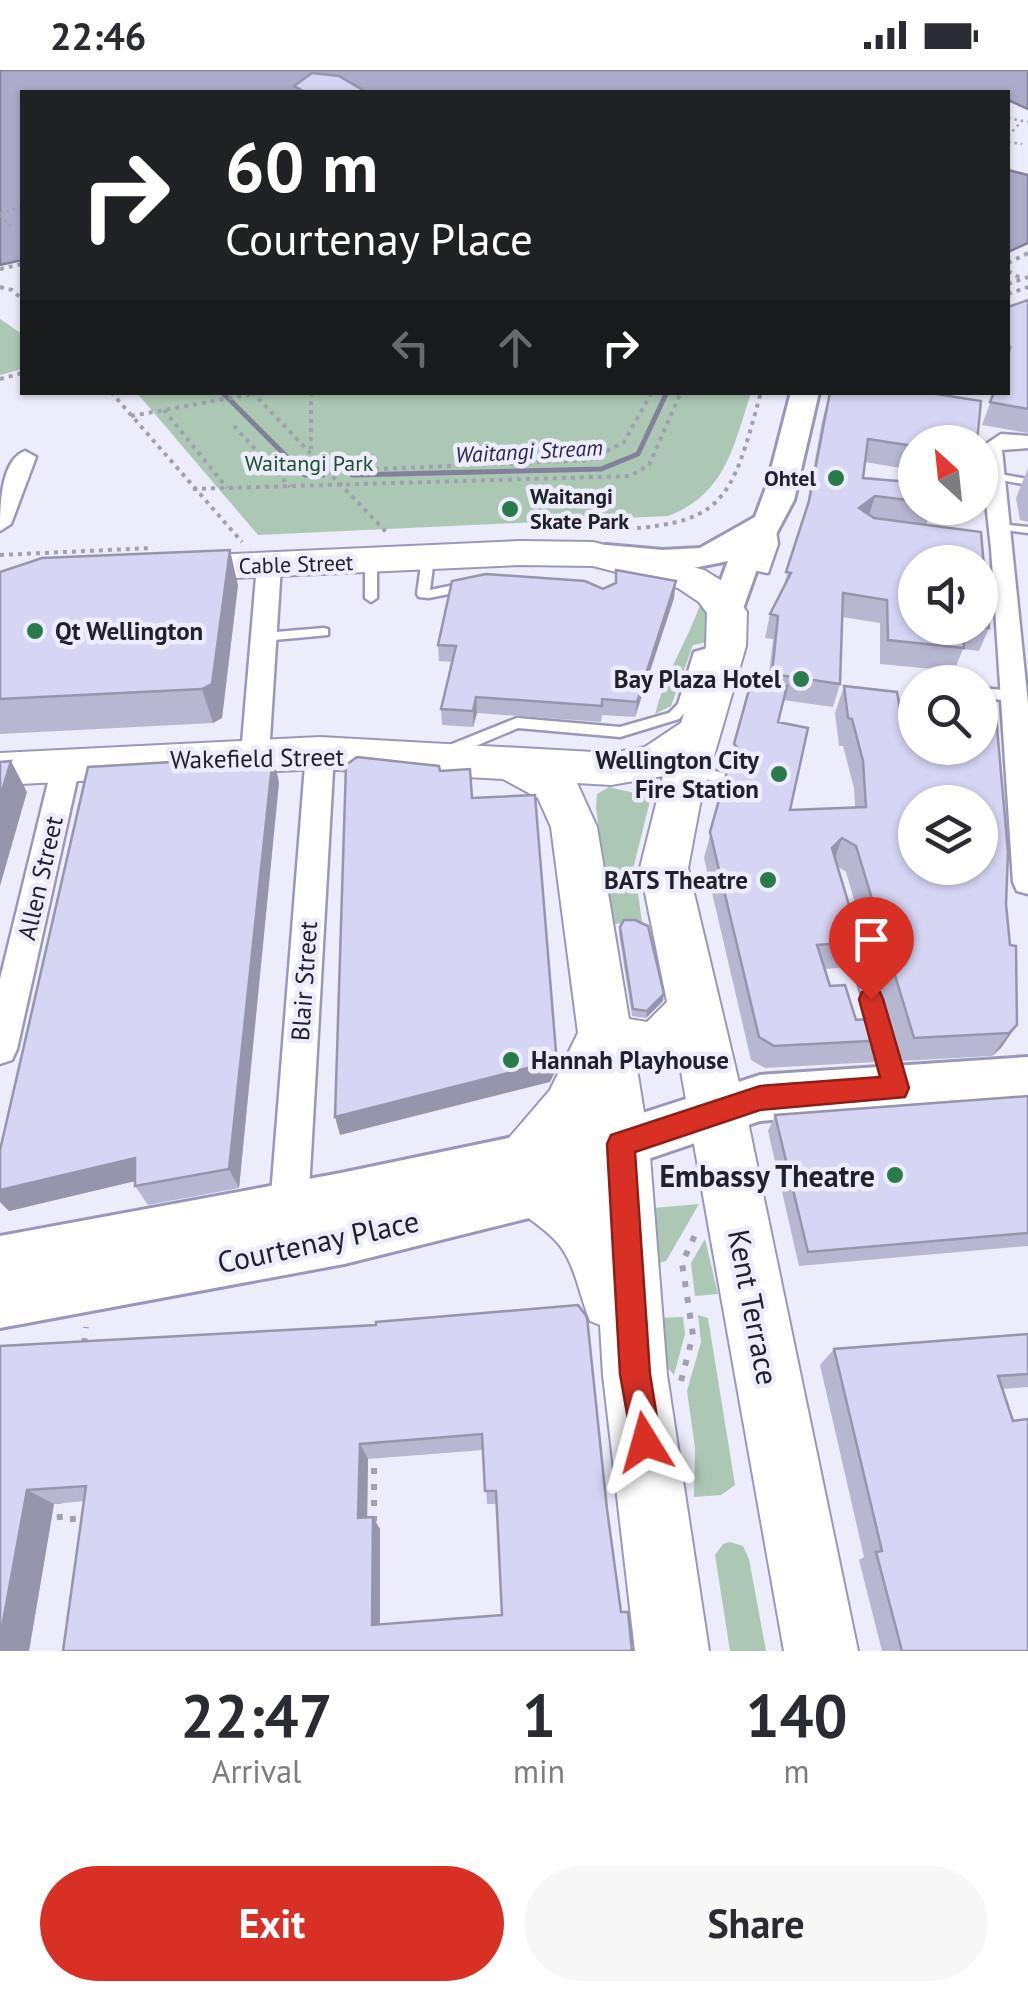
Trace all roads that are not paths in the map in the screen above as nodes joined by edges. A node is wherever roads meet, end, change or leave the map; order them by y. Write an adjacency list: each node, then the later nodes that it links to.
1 (805, 395): 5 (street)
2 (25, 457): 6 (street)
3 (998, 477): 4 (lane)
4 (1028, 482)
5 (768, 520): 11 (street, Cable Street); 17 (street)
6 (0, 524)
7 (993, 525): 9 (street)
8 (1028, 530): 9 (lane)
9 (993, 539): 21 (street)
10 (382, 550): 12 (main road, Cable Street); 14 (main road, Cable Street); 16 (lane)
11 (593, 554): 14 (main road, Cable Street); 17 (main road, Cable Street)
12 (269, 565): 13 (main road, Cable Street); 19 (street)
13 (136, 570)
14 (427, 582): 15 (lane)
15 (480, 584)
16 (371, 598)
17 (727, 629): 24 (main road, Kent Terrace); 25 (lane)
18 (324, 632): 19 (lane)
19 (264, 637): 22 (street)
20 (998, 695): 21 (lane)
21 (1015, 696): 29 (street)
22 (255, 754): 23 (main road, Wakefield Street); 26 (main road, Wakefield Street)
23 (320, 754): 25 (main road, Wakefield Street); 41 (street, Blair Street)
24 (692, 760): 27 (main road, Wakefield Street); 32 (main road, Kent Terrace)
25 (428, 762): 27 (main road, Wakefield Street)
26 (66, 766): 28 (main road, Wakefield Street); 34 (street, Allen Street)
27 (513, 766): 33 (main road)
28 (0, 769)
29 (1025, 771): 30 (street)
30 (1028, 882)
31 (848, 917): 36 (lane)
32 (693, 1005): 33 (main road); 37 (main road, Kent Terrace)
33 (606, 1033): 38 (main road); 39 (main road)
34 (0, 1049)
35 (1028, 1080): 36 (street, Courtenay Place)
36 (896, 1088): 37 (street, Courtenay Place)
37 (718, 1112): 38 (street, Courtenay Place); 46 (main road, Kent Terrace)
38 (621, 1144): 39 (street, Courtenay Place); 44 (main road)
39 (533, 1175): 40 (street, Courtenay Place); 44 (main road)
40 (453, 1193): 41 (street, Courtenay Place); 43 (street, Courtenay Place)
41 (289, 1208): 42 (street, Courtenay Place)
42 (0, 1263)
43 (0, 1300)
44 (635, 1374): 45 (main road)
45 (672, 1651)
46 (822, 1651)

